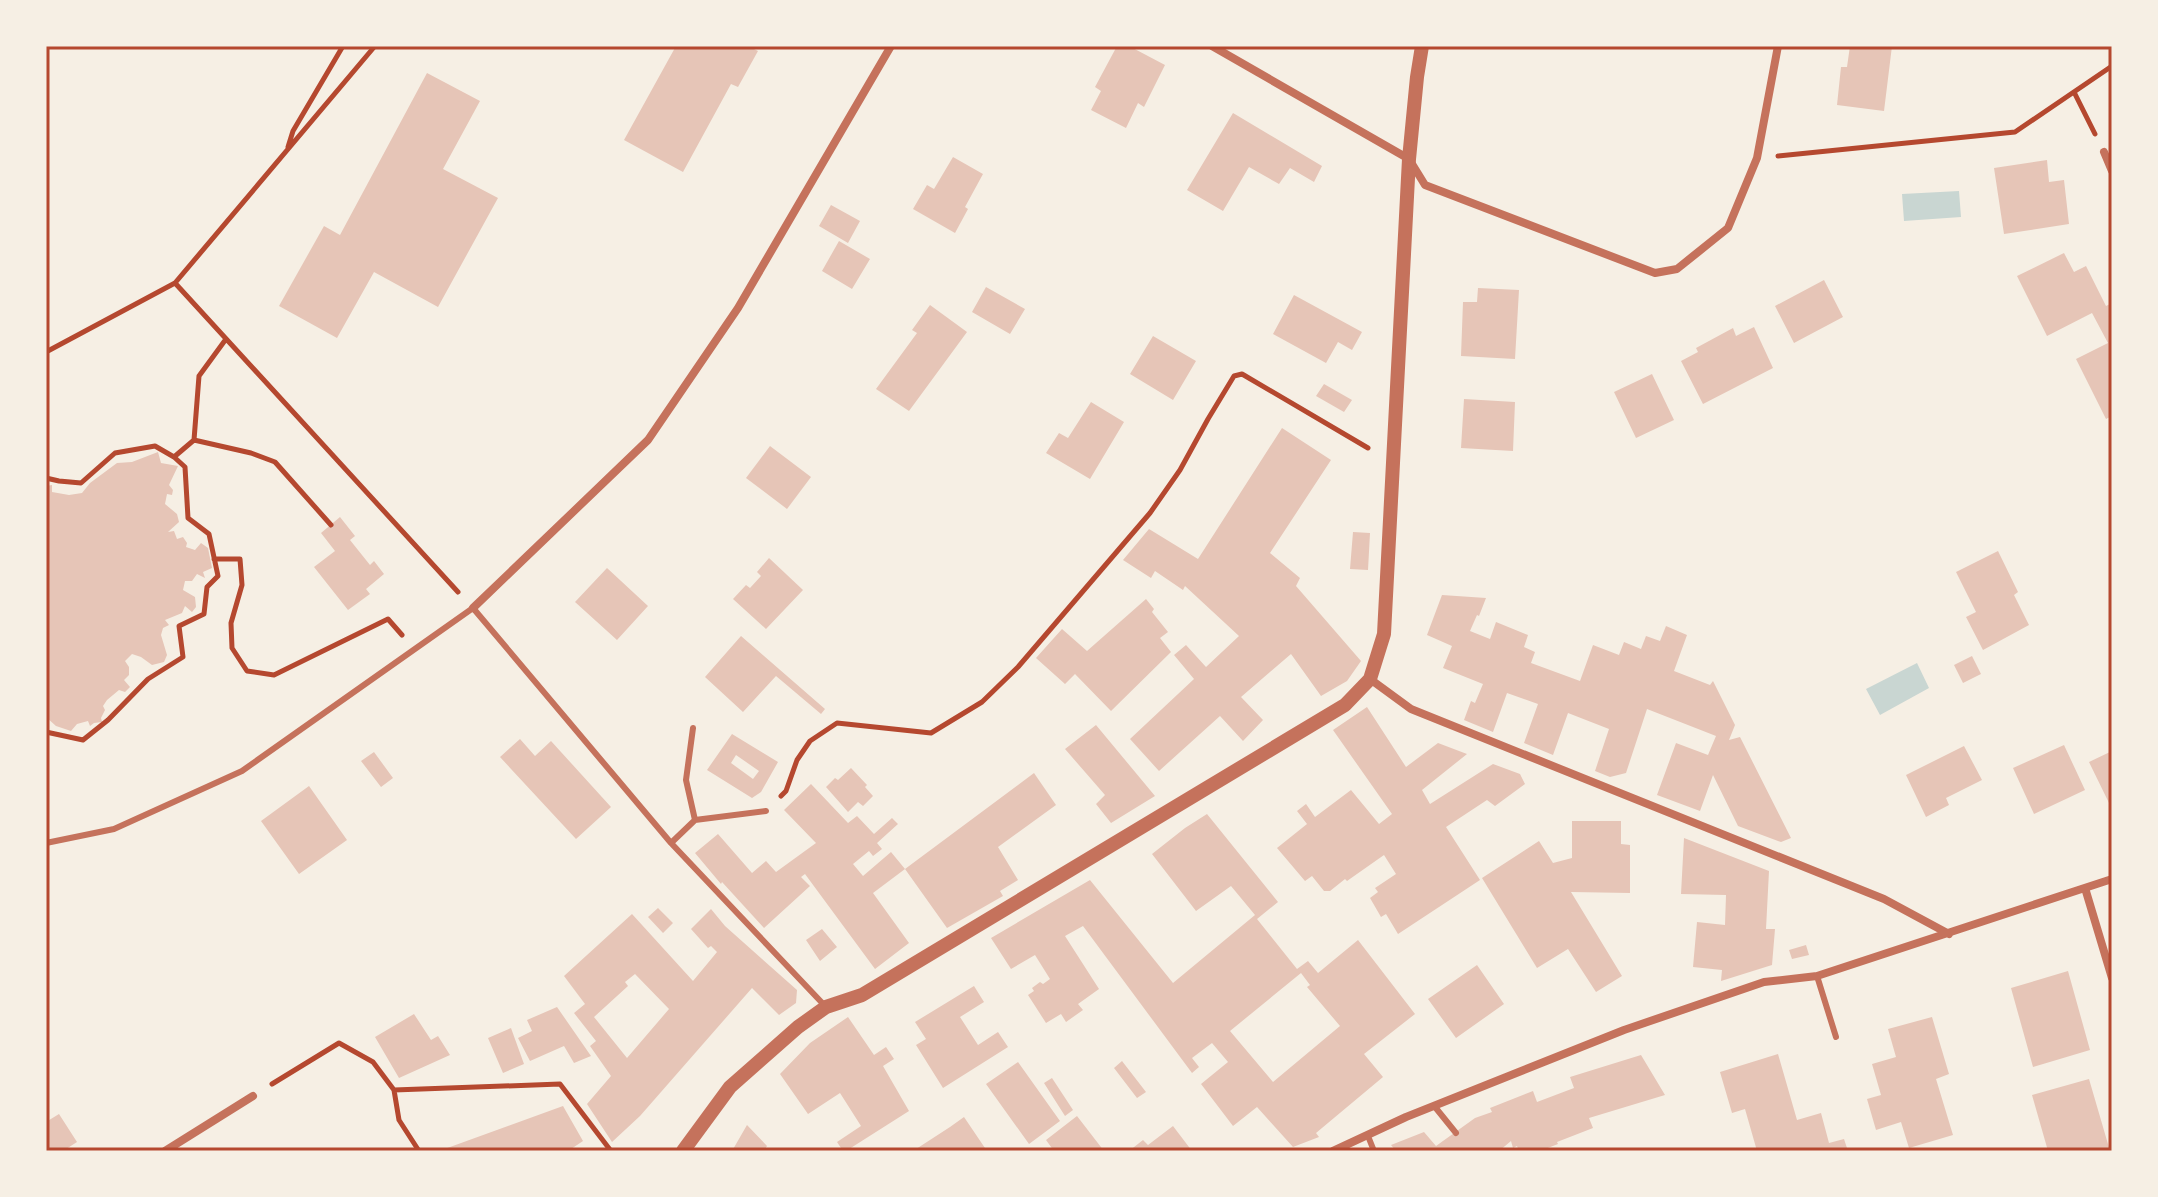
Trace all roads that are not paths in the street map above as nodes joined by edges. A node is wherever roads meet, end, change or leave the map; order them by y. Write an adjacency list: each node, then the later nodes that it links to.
1 (891, 46): 8 (street)
2 (1212, 46): 6 (street)
3 (1422, 46): 6 (street)
4 (1778, 46): 6 (street)
5 (2104, 152): 7 (street)
6 (1409, 159): 9 (street)
7 (2112, 171)
8 (473, 608): 13 (lane); 14 (lane)
9 (1370, 679): 17 (street); 20 (street)
10 (693, 728): 12 (lane)
11 (766, 811): 12 (lane)
12 (695, 820): 14 (lane)
13 (46, 843)
14 (671, 843): 20 (lane)
15 (2112, 879): 16 (street)
16 (2085, 888): 17 (street); 19 (street)
17 (1949, 934): 18 (street)
18 (1817, 976): 21 (lane); 23 (street)
19 (2112, 978)
20 (826, 1007): 27 (street)
21 (1836, 1037)
22 (253, 1096): 26 (street)
23 (1435, 1107): 24 (lane); 25 (street)
24 (1456, 1133)
25 (1368, 1136): 28 (street); 29 (lane)
26 (165, 1151)
27 (683, 1151)
28 (1333, 1151)
29 (1374, 1151)

